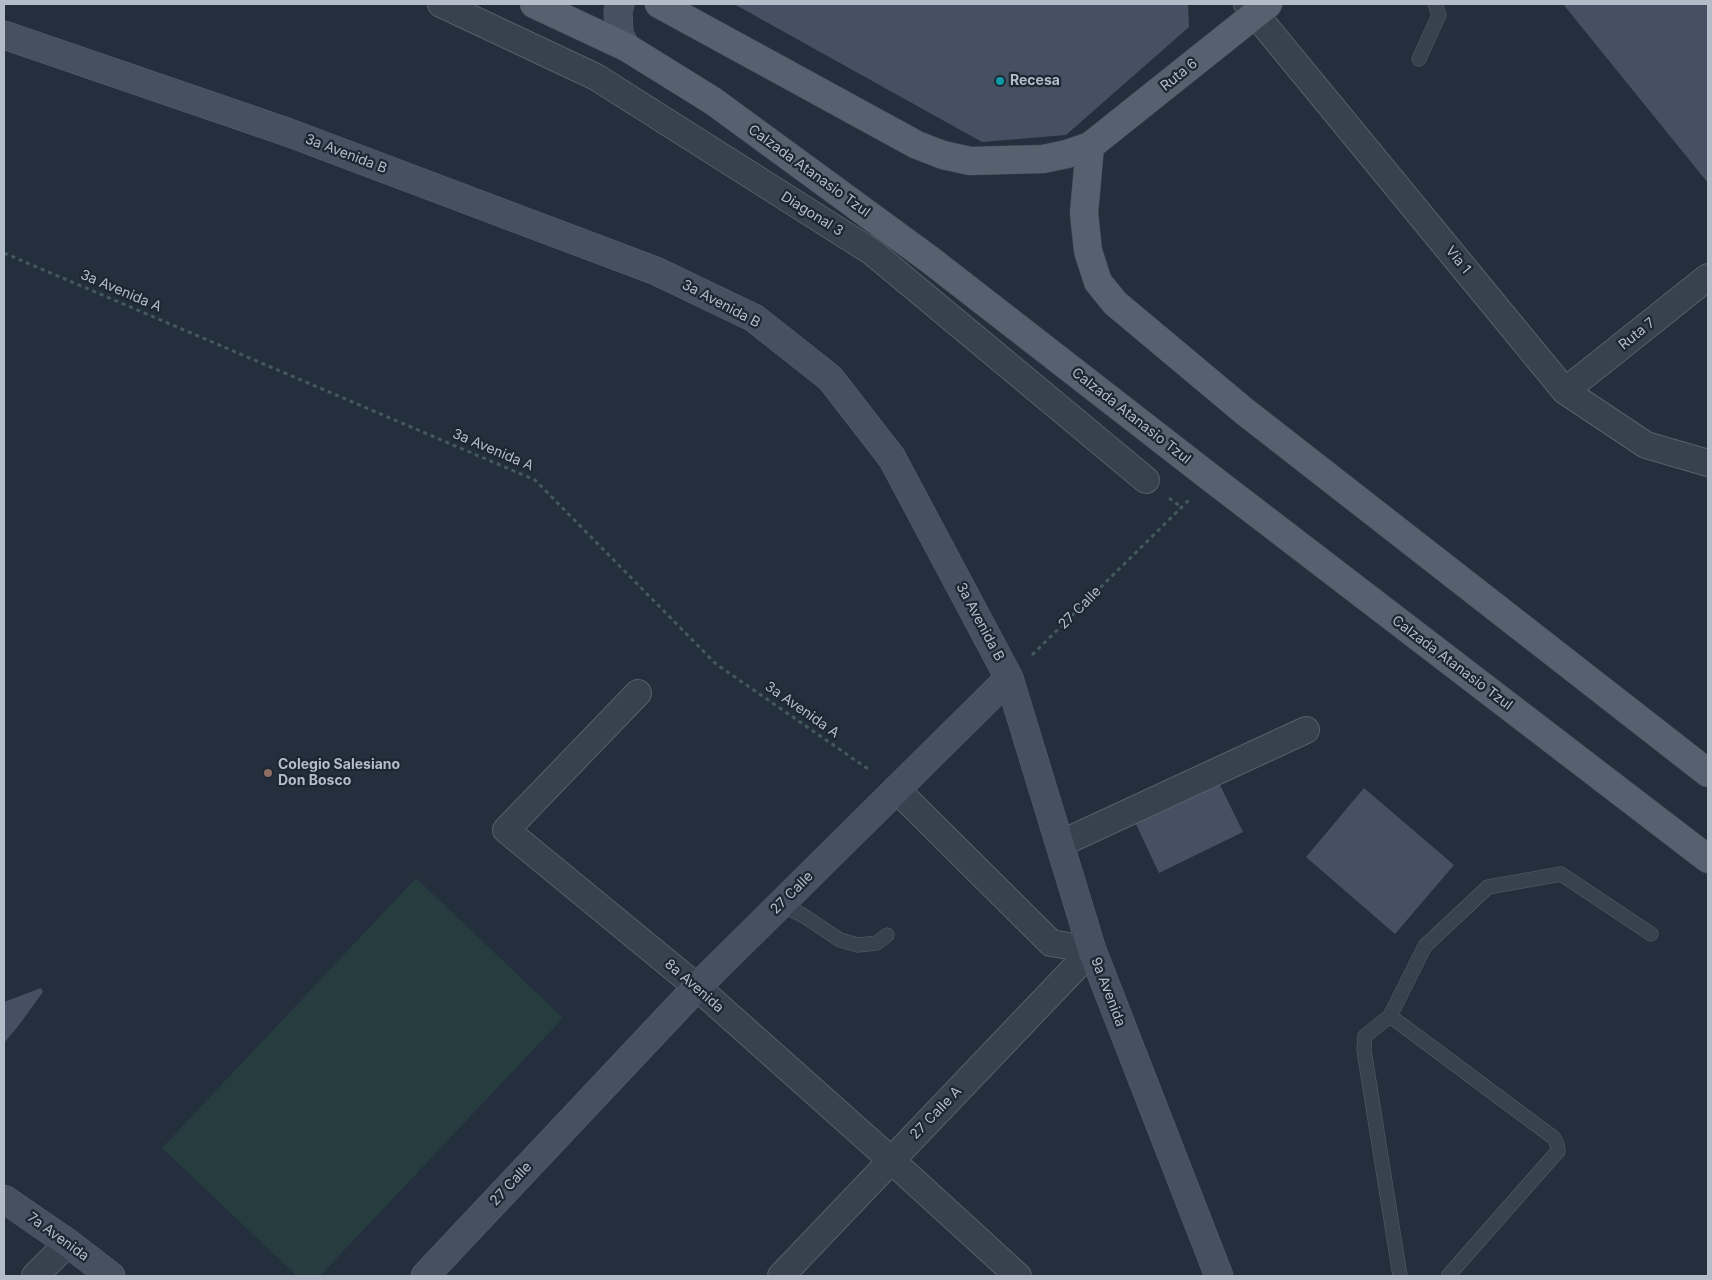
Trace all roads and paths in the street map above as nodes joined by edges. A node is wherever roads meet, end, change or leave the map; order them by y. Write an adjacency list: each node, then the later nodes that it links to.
1 (441, 4): 15 (street, Diagonal 3)
2 (534, 4): 8 (main road, Calzada Atanasio Tzul)
3 (620, 4): 8 (street)
4 (659, 4): 10 (main road)
5 (1435, 4): 9 (lane)
6 (1257, 7): 10 (main road, Ruta 6); 13 (street, Vía 1)
7 (4, 34): 17 (street, 3a Avenida B)
8 (626, 47): 23 (main road, Calzada Atanasio Tzul)
9 (1419, 59)
10 (1090, 146): 20 (main road)
11 (4, 253): 21 (path, 3a Avenida A)
12 (1708, 277): 13 (street, Ruta 7)
13 (1565, 390): 14 (street, Vía 1)
14 (1708, 463)
15 (1146, 480)
16 (1170, 518): 17 (path, 27 Calle)
17 (1009, 678): 21 (street, 27 Calle); 22 (street, 3a Avenida B)
18 (638, 694): 28 (street, 8a Avenida)
19 (1306, 730): 22 (street)
20 (1708, 772)
21 (896, 789): 24 (street, 27 Calle); 27 (street, 9a Avenida)
22 (1060, 844): 27 (street, 3a Avenida B)
23 (1708, 859)
24 (781, 904): 26 (lane); 28 (street, 27 Calle)
25 (1651, 934): 29 (lane)
26 (887, 935)
27 (1092, 950): 30 (street, 27 Calle A); 38 (street, 9a Avenida)
28 (697, 987): 30 (street, 8a Avenida); 35 (street, 27 Calle)
29 (1390, 1016): 39 (lane); 40 (lane)
30 (891, 1160): 36 (street, 27 Calle A); 37 (street, 8a Avenida)
31 (4, 1199): 32 (street, 7a Avenida)
32 (68, 1243): 33 (street); 34 (street, 7a Avenida)
33 (35, 1276)
34 (111, 1276)
35 (425, 1276)
36 (781, 1276)
37 (1018, 1276)
38 (1219, 1276)
39 (1400, 1276)
40 (1448, 1276)

